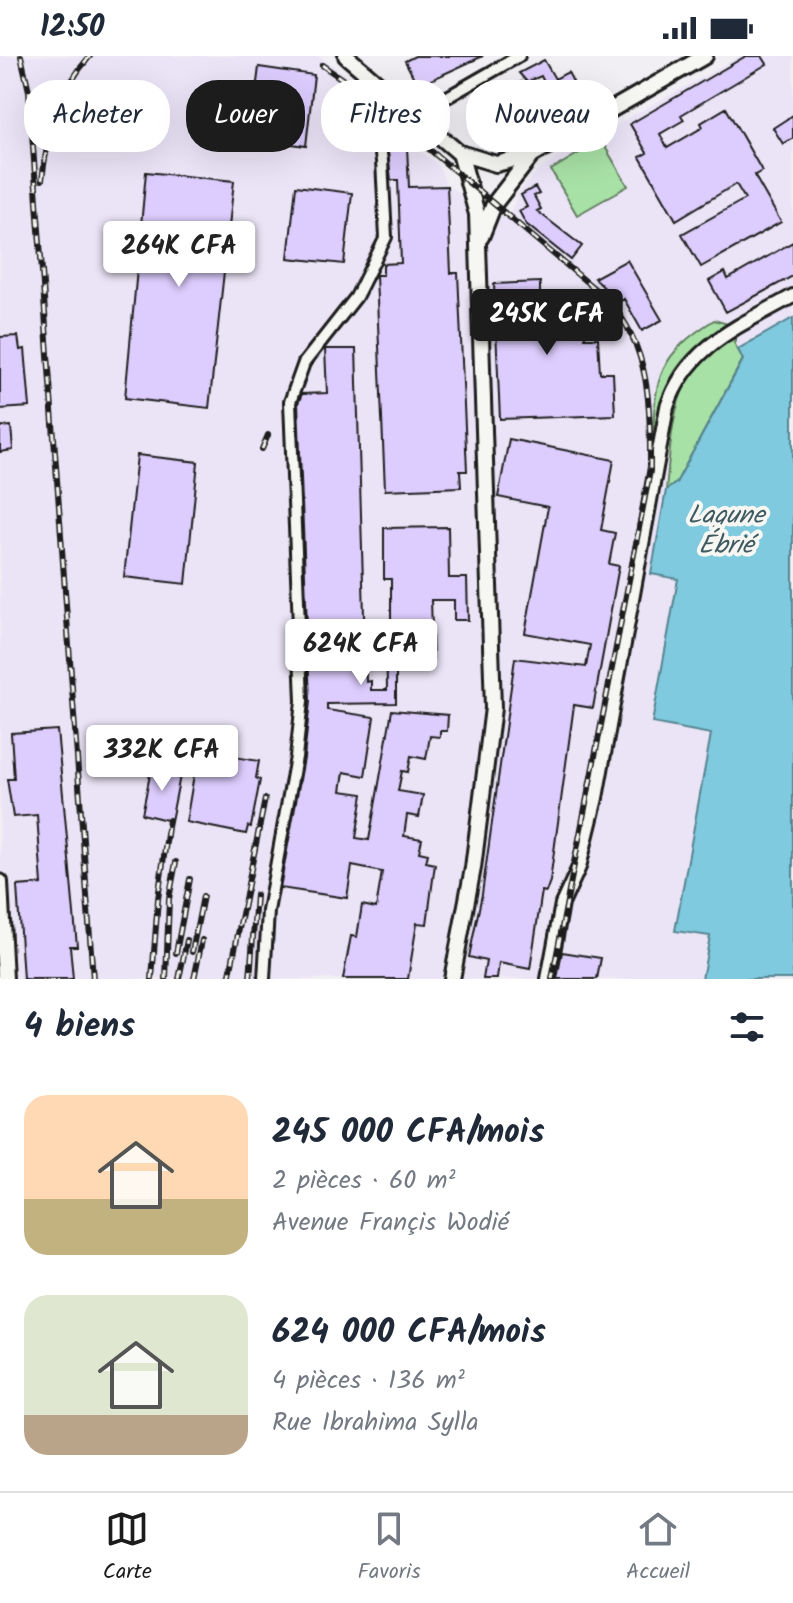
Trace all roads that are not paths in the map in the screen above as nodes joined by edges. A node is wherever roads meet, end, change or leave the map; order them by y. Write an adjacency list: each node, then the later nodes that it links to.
1 (519, 56): 6 (street)
2 (705, 56): 9 (main road)
3 (355, 58): 4 (main road)
4 (369, 76): 5 (main road); 15 (street)
5 (374, 80)
6 (450, 96)
7 (450, 144): 8 (main road)
8 (460, 153): 9 (main road); 10 (main road); 11 (main road)
9 (532, 155): 10 (main road)
10 (520, 169): 11 (main road)
11 (478, 245): 16 (main road)
12 (793, 296): 17 (street)
13 (0, 882): 14 (main road)
14 (5, 979)
15 (264, 979)
16 (452, 979)
17 (548, 979)

